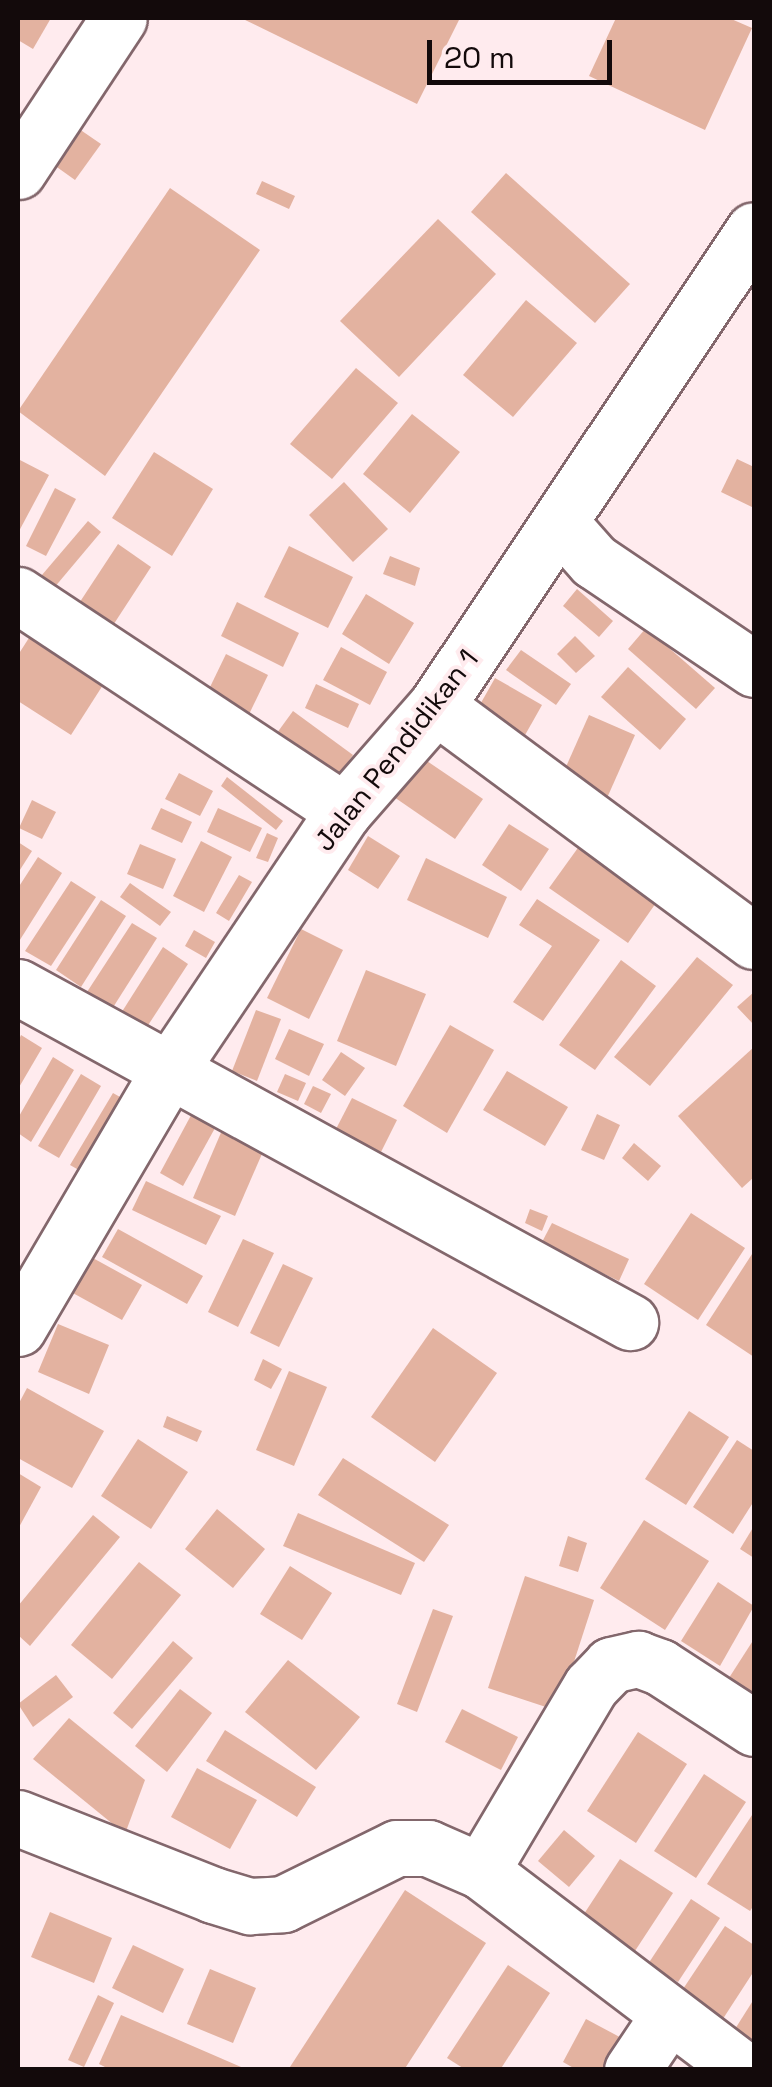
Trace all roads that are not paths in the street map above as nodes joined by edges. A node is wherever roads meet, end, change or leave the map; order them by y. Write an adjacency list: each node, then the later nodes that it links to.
1 (119, 18): 2 (street)
2 (18, 171)
3 (754, 230): 4 (street, Jalan Pendidikan 1)
4 (562, 526): 6 (street); 7 (street, Jalan Pendidikan 1)
5 (18, 595): 8 (street)
6 (754, 669)
7 (436, 706): 8 (street, Jalan Pendidikan 1); 9 (street)
8 (344, 811): 11 (street, Jalan Pendidikan 1)
9 (754, 941)
10 (18, 986): 11 (street)
11 (170, 1071): 12 (street); 13 (street, Jalan Pendidikan 1)
12 (630, 1322)
13 (18, 1328)
14 (754, 1728): 16 (street)
15 (18, 1818): 16 (street)
16 (481, 1871): 17 (street)
17 (667, 2018): 18 (street); 19 (street)
18 (632, 2070)
19 (743, 2070)

